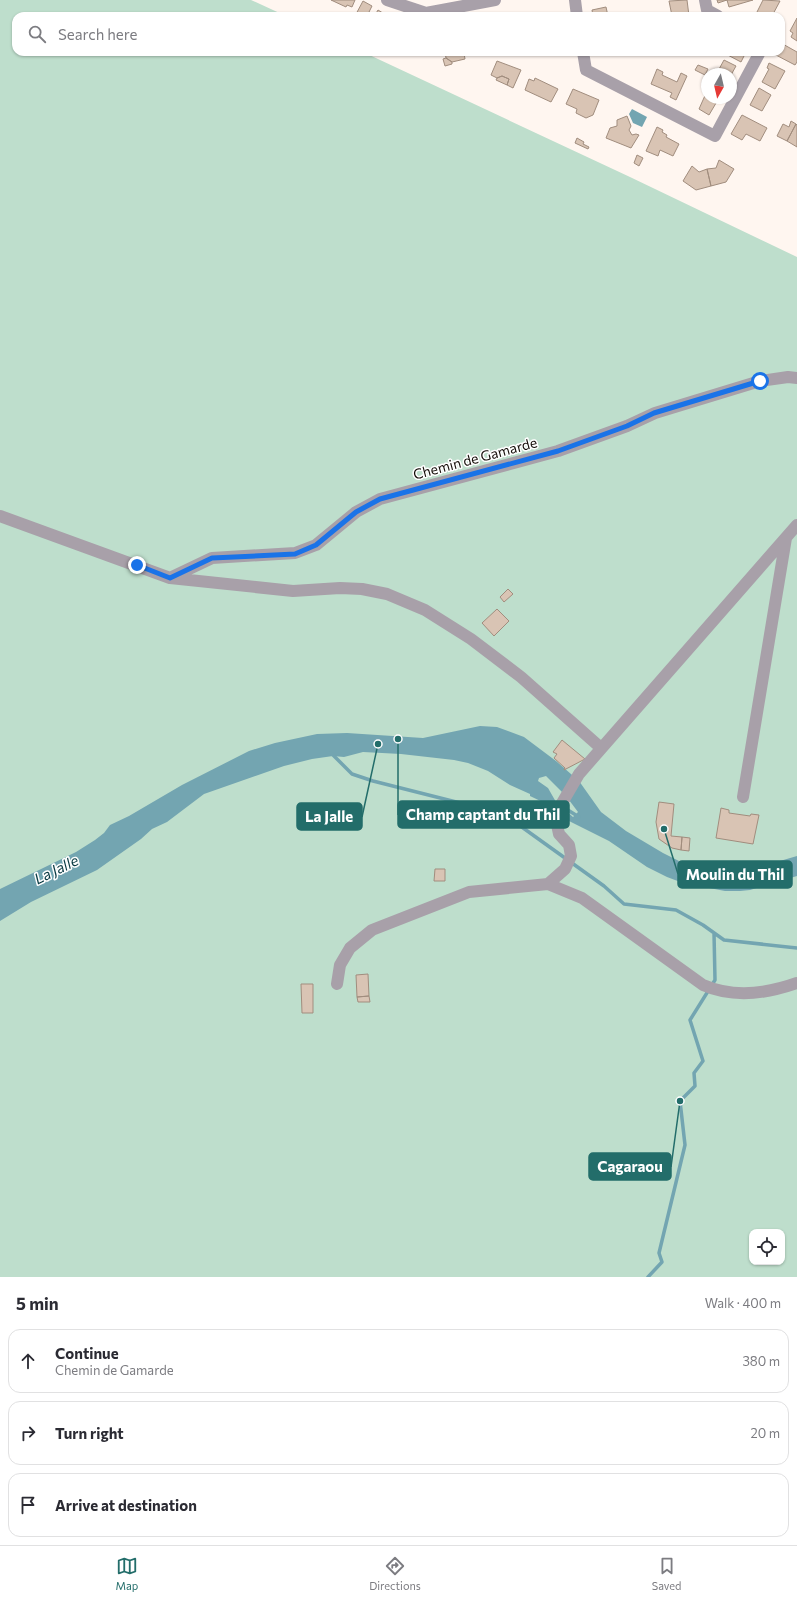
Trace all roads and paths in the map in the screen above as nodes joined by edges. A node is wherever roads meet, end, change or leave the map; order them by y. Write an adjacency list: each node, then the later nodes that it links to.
1 (387, 0): 5 (street)
2 (495, 0): 6 (street)
3 (575, 0): 7 (street)
4 (705, 0): 8 (street)
5 (423, 12)
6 (431, 12)
7 (576, 12)
8 (711, 12)
9 (584, 56): 10 (street)
10 (758, 56)
11 (797, 378): 15 (street, Chemin de Gamarde)
12 (0, 516): 15 (street)
13 (797, 526): 14 (street)
14 (786, 537): 16 (street); 17 (street)
15 (170, 578): 16 (street)
16 (601, 748): 18 (street)
17 (743, 797)
18 (548, 884): 19 (street); 20 (street)
19 (797, 983)
20 (337, 984)

